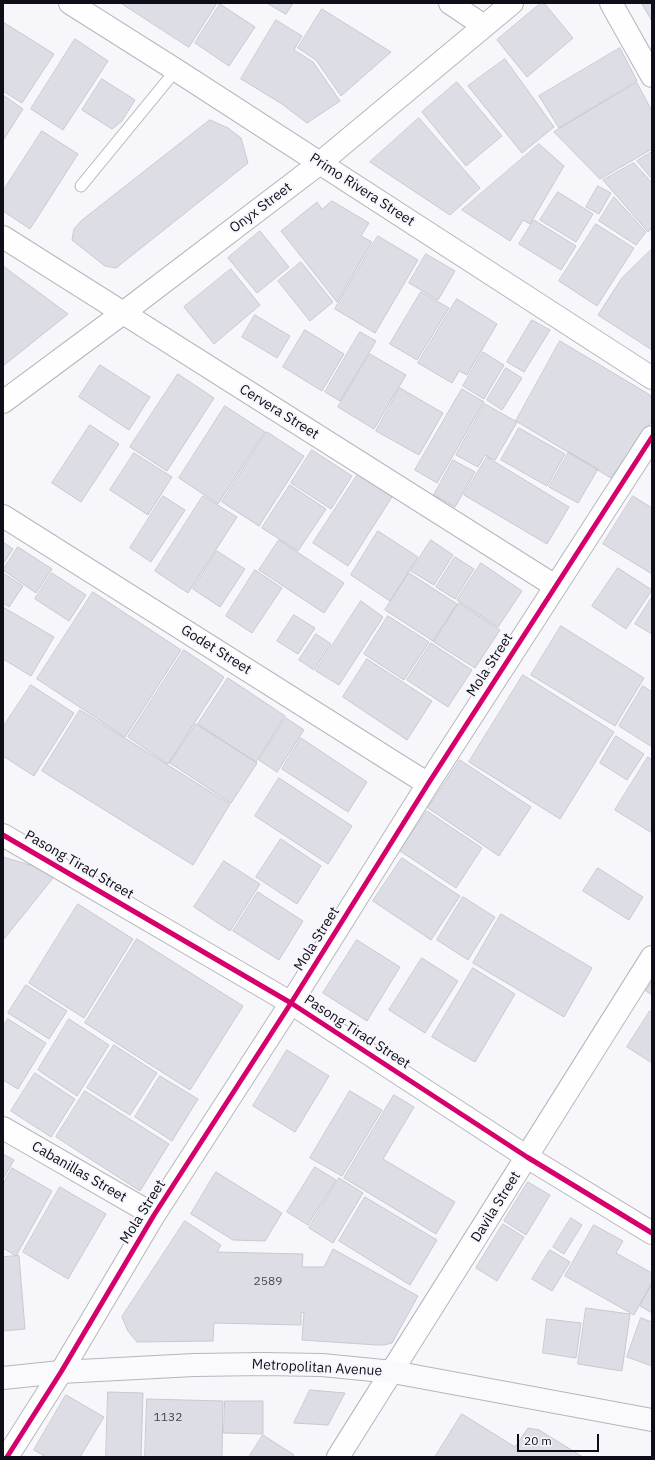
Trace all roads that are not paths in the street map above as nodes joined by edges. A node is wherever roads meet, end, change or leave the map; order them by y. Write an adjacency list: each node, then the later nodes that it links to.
1 (70, 3): 6 (street, Primo Rivera Street)
2 (450, 3): 5 (street)
3 (512, 3): 5 (street, Onyx Street)
4 (611, 3): 7 (street)
5 (484, 26): 8 (street, Onyx Street)
6 (176, 70): 8 (street, Primo Rivera Street); 9 (lane)
7 (652, 76)
8 (320, 163): 11 (street, Onyx Street); 12 (street, Primo Rivera Street)
9 (81, 186)
10 (3, 237): 11 (street, Cervera Street)
11 (123, 313): 13 (street, Onyx Street); 16 (street, Cervera Street)
12 (652, 378)
13 (3, 402)
14 (652, 437): 16 (street, Mola Street)
15 (3, 516): 17 (street, Godet Street)
16 (555, 586): 17 (street, Mola Street)
17 (428, 784): 20 (street, Mola Street)
18 (3, 835): 20 (street, Pasong Tirad Street)
19 (652, 957): 22 (street, Davila Street)
20 (291, 1003): 22 (street, Pasong Tirad Street); 23 (street, Mola Street)
21 (3, 1128): 23 (street, Cabanillas Street)
22 (527, 1157): 24 (street, Pasong Tirad Street); 26 (street, Davila Street)
23 (154, 1215): 25 (street, Mola Street)
24 (652, 1233)
25 (61, 1372): 26 (street, Metropolitan Avenue); 27 (street, Metropolitan Avenue); 29 (street, Mola Street)
26 (393, 1372): 28 (street, Metropolitan Avenue); 30 (street, Davila Street)
27 (3, 1378)
28 (652, 1420)
29 (7, 1457)
30 (338, 1457)

